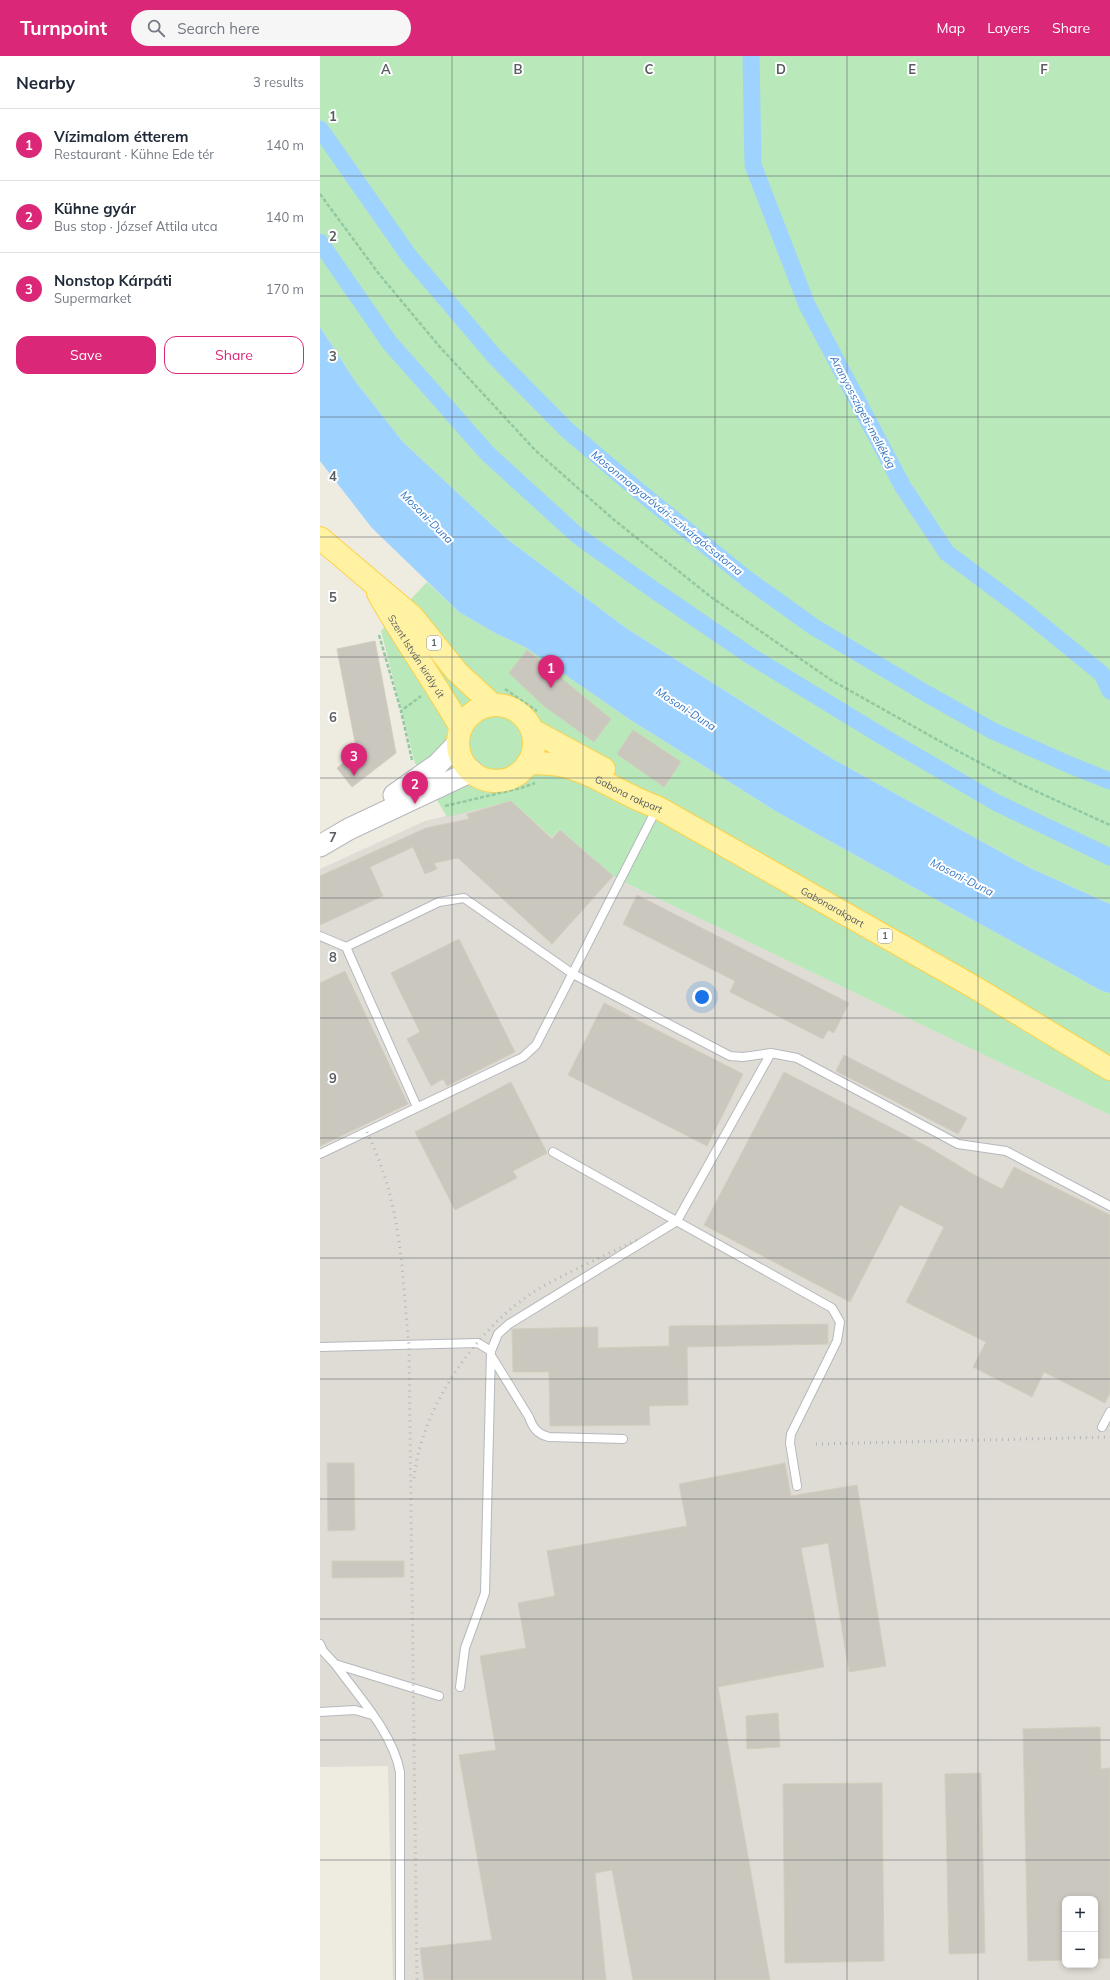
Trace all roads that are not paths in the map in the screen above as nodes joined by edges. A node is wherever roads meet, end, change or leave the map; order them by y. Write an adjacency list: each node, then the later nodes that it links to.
1 (320, 538): 2 (main road, Szent István király út / 1)
2 (372, 584): 3 (main road, Szent István király út / 1); 5 (main road, Szent István király út / 1)
3 (493, 705): 4 (main road, 1); 5 (main road)
4 (535, 721): 6 (main road); 8 (main road, Gabona rakpart / 1)
5 (460, 736): 7 (main road, 1); 9 (street)
6 (528, 763): 7 (main road); 8 (main road, Gabona rakpart / 1)
7 (472, 772): 9 (street)
8 (657, 807): 13 (lane); 15 (main road, Gabonarakpart / 1)
9 (349, 829): 10 (street)
10 (320, 846)
11 (320, 936): 12 (lane)
12 (346, 947): 13 (lane); 16 (lane)
13 (573, 974): 14 (lane); 16 (lane)
14 (771, 1053): 19 (lane); 20 (lane)
15 (1110, 1069)
16 (417, 1107): 18 (lane)
17 (553, 1152): 20 (lane)
18 (320, 1154)
19 (1110, 1206)
20 (676, 1221): 22 (lane); 26 (lane)
21 (320, 1347): 22 (lane)
22 (491, 1354): 25 (lane); 29 (lane)
23 (1110, 1412): 24 (lane)
24 (1102, 1426)
25 (623, 1439)
26 (797, 1486)
27 (320, 1644): 28 (lane)
28 (335, 1664): 30 (lane); 32 (lane)
29 (460, 1687)
30 (438, 1696)
31 (320, 1712): 32 (lane)
32 (372, 1715): 33 (lane)
33 (400, 1980)

